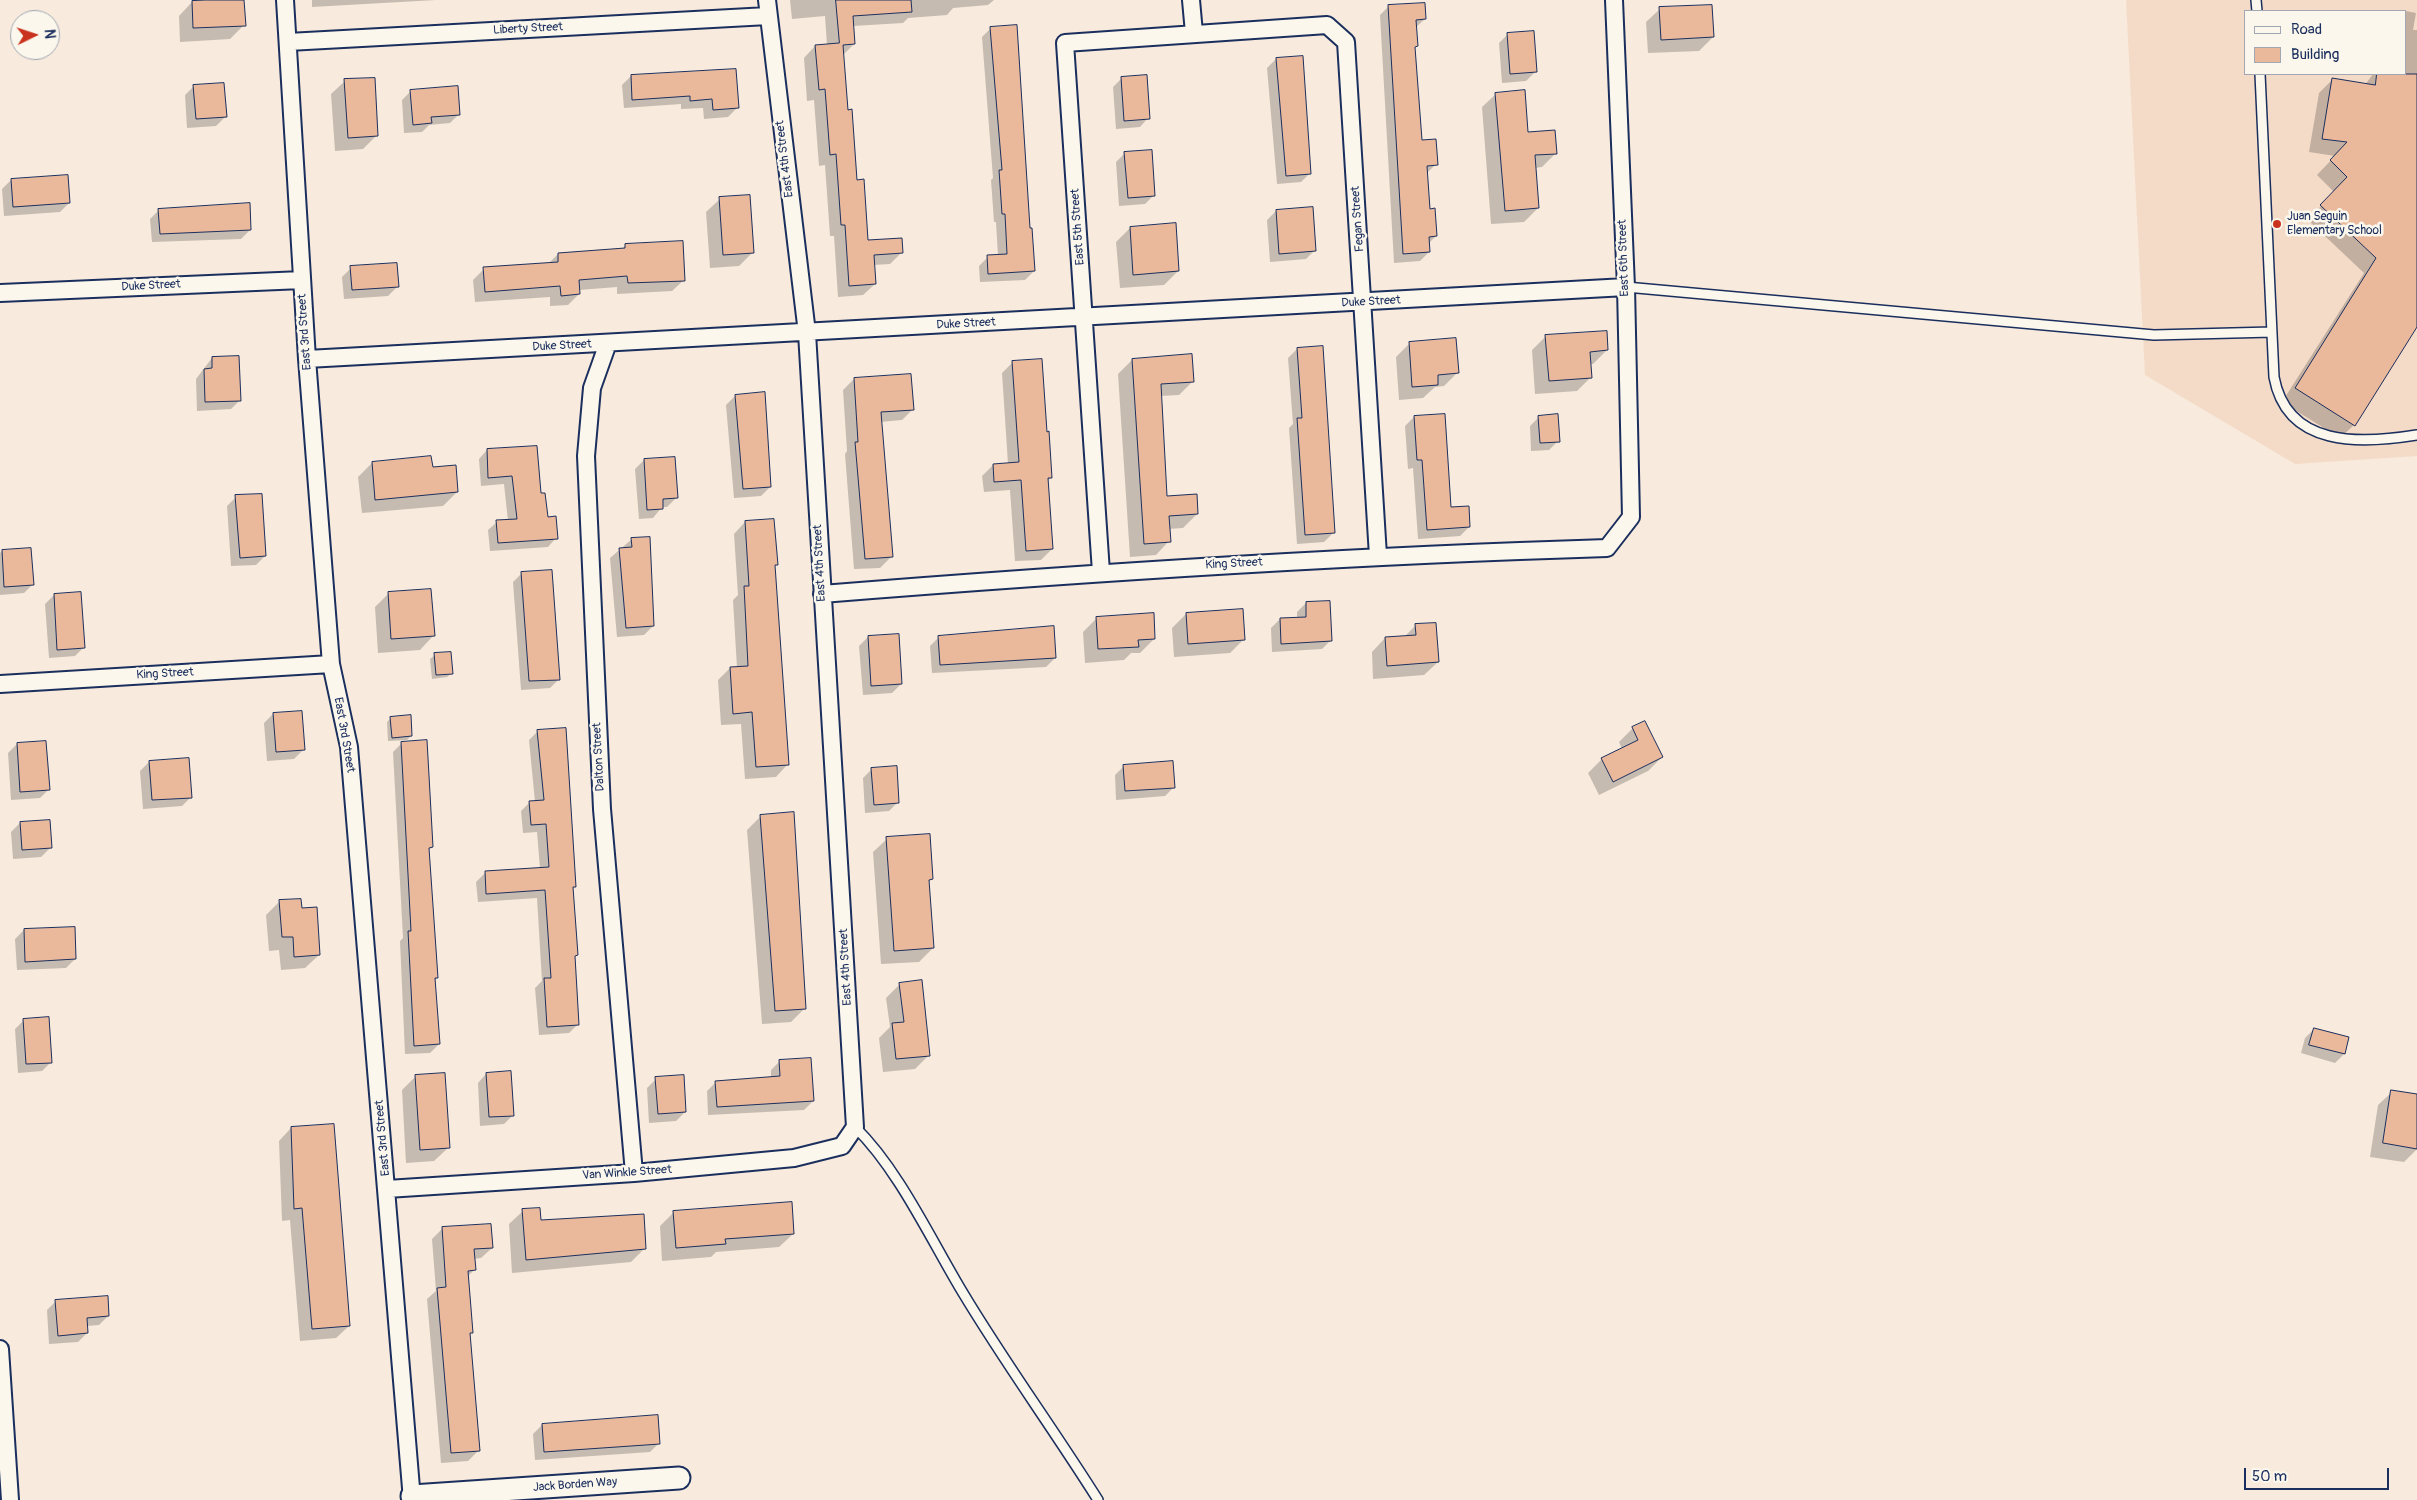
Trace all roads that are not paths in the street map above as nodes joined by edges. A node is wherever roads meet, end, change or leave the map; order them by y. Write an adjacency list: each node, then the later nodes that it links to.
1 (285, 0): 6 (street, East 3rd Street)
2 (1191, 0): 5 (street)
3 (1614, 0): 9 (street, East 6th Street)
4 (767, 8): 6 (street, Liberty Street); 14 (street, East 4th Street)
5 (1194, 33): 11 (street, Fegan Street); 12 (street, East 5th Street)
6 (288, 42): 8 (street, East 3rd Street)
7 (2260, 75): 13 (lane)
8 (302, 280): 10 (street, Duke Street); 16 (street, East 3rd Street)
9 (1626, 287): 11 (street, Duke Street); 13 (lane); 18 (street, East 6th Street)
10 (0, 293)
11 (1363, 302): 12 (street, Duke Street); 19 (street, Fegan Street)
12 (1085, 318): 14 (street, Duke Street); 20 (street, East 5th Street)
13 (2272, 332): 17 (lane)
14 (807, 333): 15 (street, Duke Street); 21 (street, East 4th Street)
15 (608, 344): 16 (street, Duke Street); 25 (street, Dalton Street)
16 (307, 359): 22 (street, East 3rd Street)
17 (2417, 435)
18 (1631, 517): 19 (street, King Street)
19 (1378, 556): 20 (street, King Street)
20 (1101, 572): 21 (street, King Street)
21 (822, 594): 24 (street, East 4th Street)
22 (331, 664): 23 (street, King Street); 26 (street, East 3rd Street)
23 (0, 684)
24 (855, 1127): 25 (street, Van Winkle Street); 31 (lane)
25 (634, 1173): 26 (street, Van Winkle Street)
26 (387, 1189): 29 (street, East 3rd Street)
27 (0, 1349): 30 (street)
28 (678, 1478): 29 (street, Jack Borden Way)
29 (412, 1498)
30 (10, 1500)
31 (1098, 1500)

